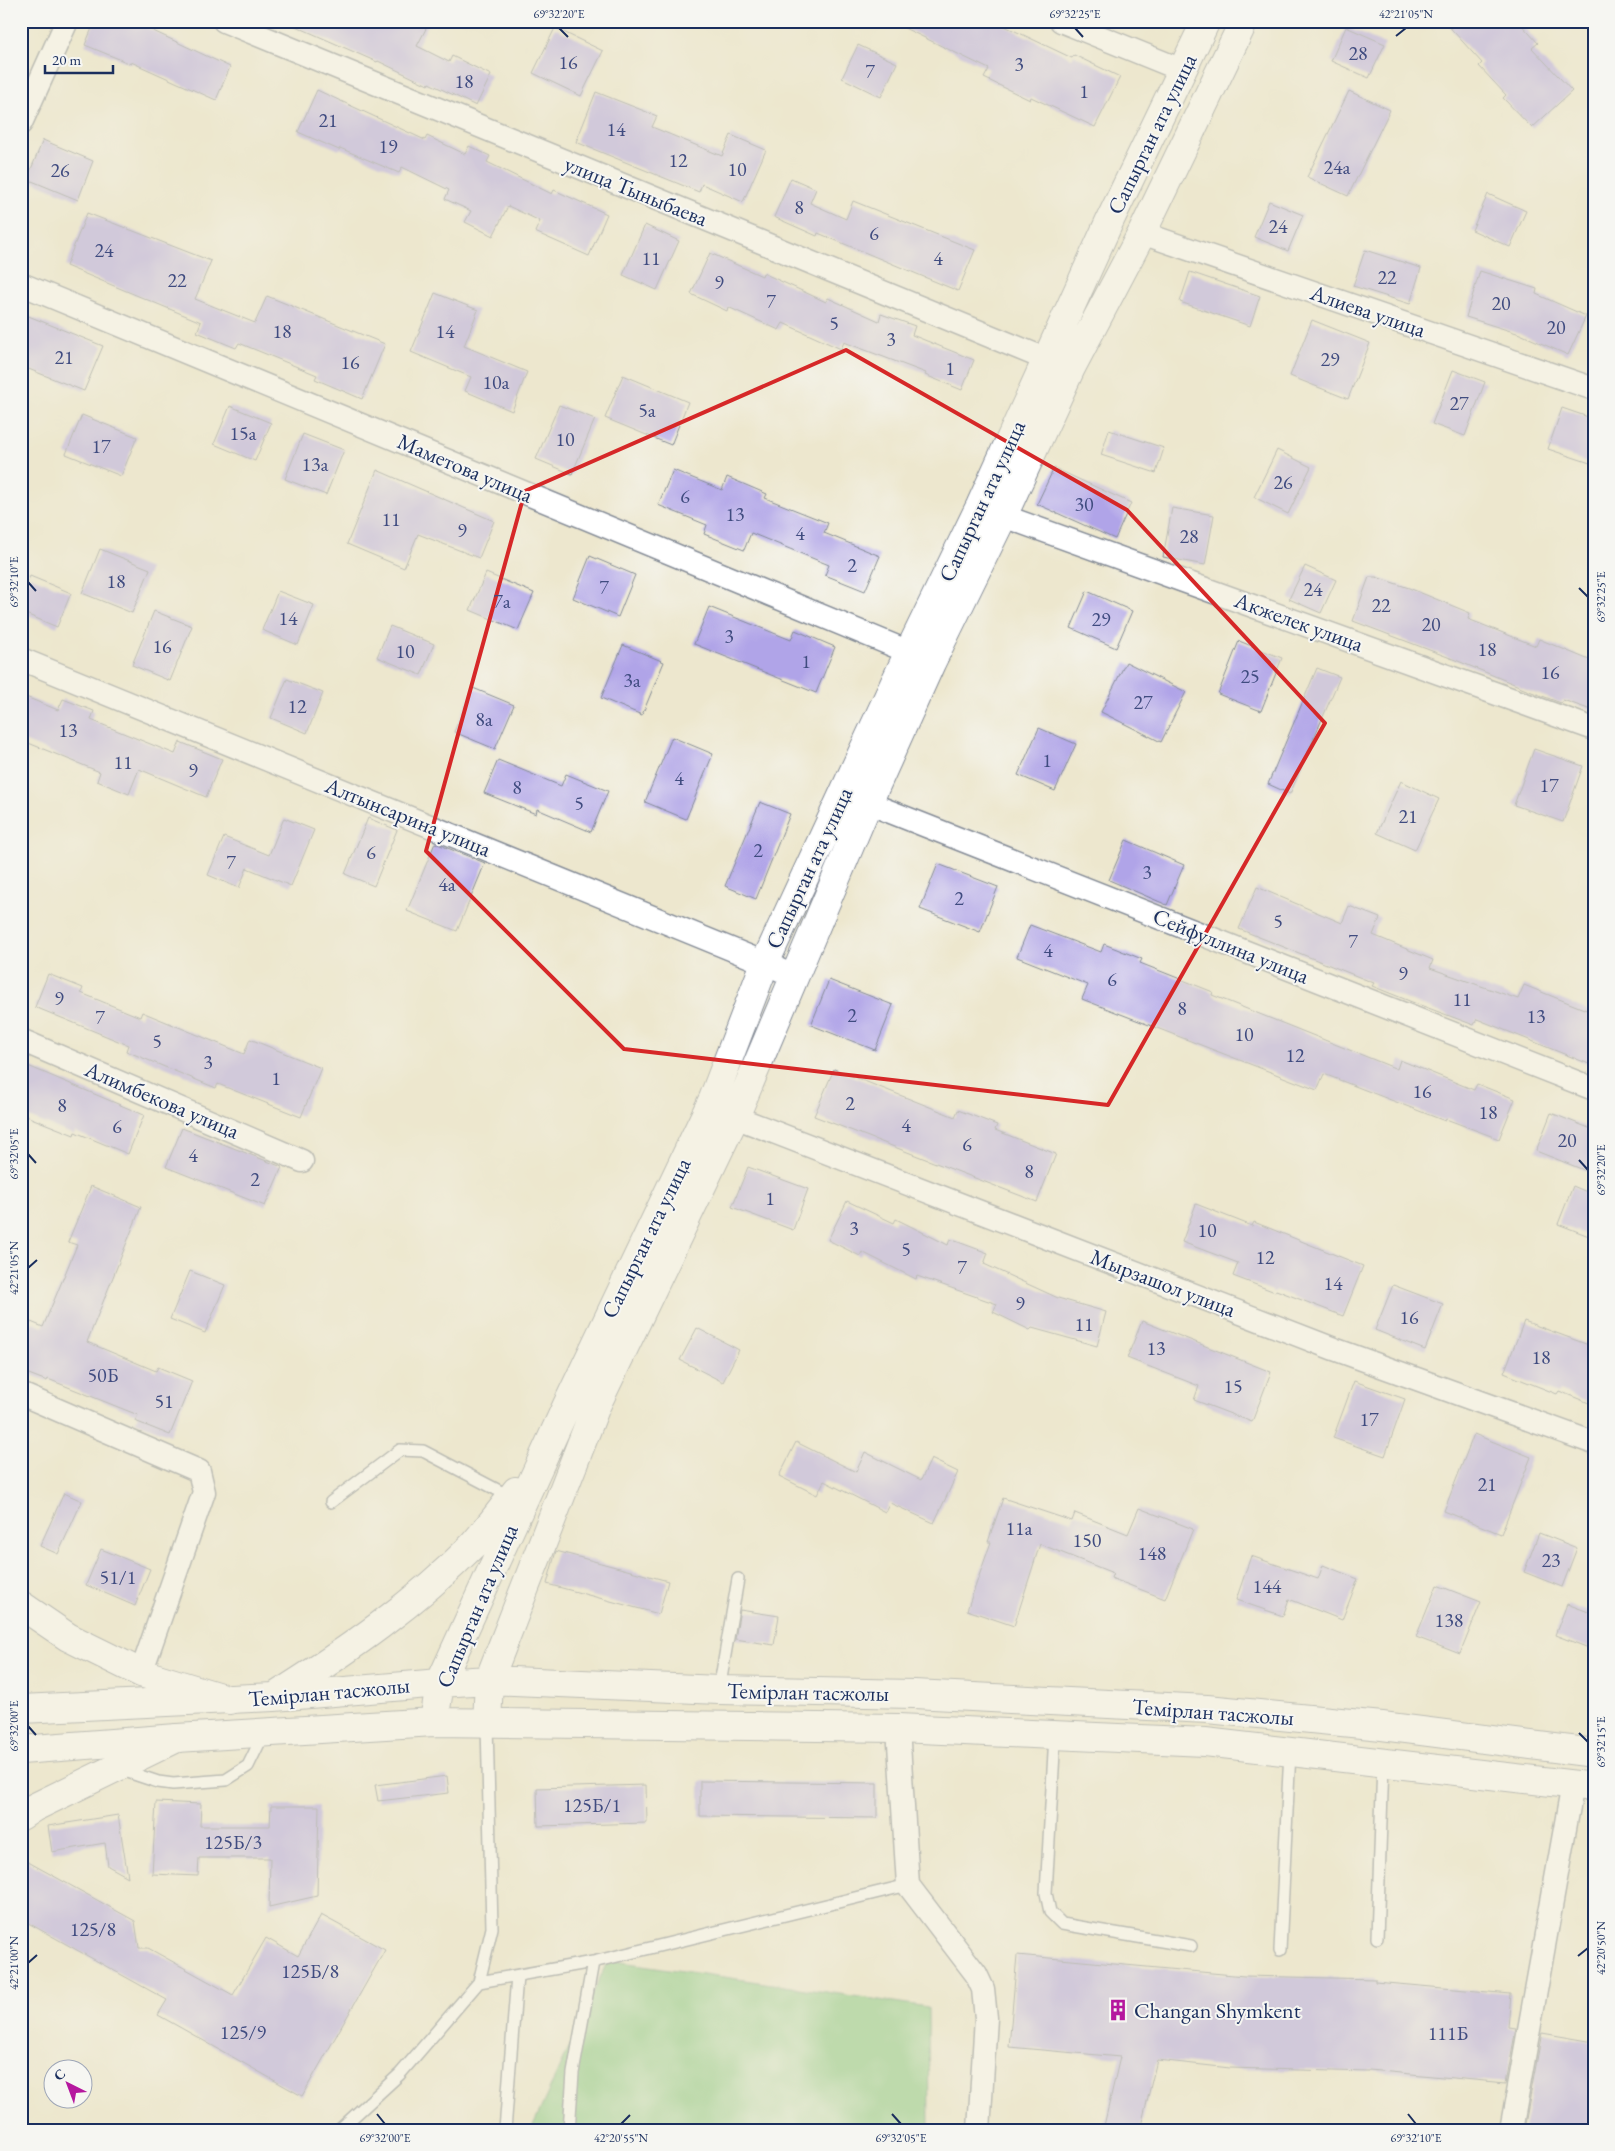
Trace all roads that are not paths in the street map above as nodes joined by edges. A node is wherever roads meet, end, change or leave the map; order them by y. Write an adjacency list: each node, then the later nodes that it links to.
1 (67, 21): 7 (street)
2 (224, 21): 10 (street, улица Тыныбаева)
3 (1061, 21): 6 (street)
4 (1206, 21): 6 (main road, Сапырган ата улица)
5 (1244, 21): 8 (main road, Сапырган ата улица)
6 (1182, 70): 10 (main road, Сапырган ата улица)
7 (21, 123)
8 (1142, 233): 11 (street, Алиева улица); 12 (main road, Сапырган ата улица)
9 (21, 284): 13 (street, Маметова улица)
10 (1048, 360): 13 (main road, Сапырган ата улица)
11 (1594, 389)
12 (1003, 516): 15 (street, Акжелек улица); 16 (main road, Сапырган ата улица)
13 (909, 652): 17 (main road, Сапырган ата улица)
14 (21, 658): 17 (street, Алтынсарина улица)
15 (1594, 729)
16 (868, 803): 18 (main road, Сапырган ата улица); 20 (street, Сейфуллина улица)
17 (765, 964): 18 (street, Алтынсарина улица); 25 (main road, Сапырган ата улица)
18 (795, 977): 21 (main road, Сапырган ата улица)
19 (21, 1040): 22 (street, Алимбекова улица)
20 (1594, 1089)
21 (735, 1117): 24 (street, Мырзашол улица); 31 (main road, Сапырган ата улица)
22 (302, 1161)
23 (21, 1394): 30 (street)
24 (1594, 1443)
25 (542, 1459): 26 (main road); 32 (main road, Сапырган ата улица)
26 (511, 1497): 27 (lane); 34 (main road)
27 (331, 1502)
28 (738, 1580): 33 (lane)
29 (21, 1605): 30 (main road)
30 (141, 1672): 35 (main road)
31 (489, 1680): 32 (main road, Темірлан тасжолы); 33 (main road, Темірлан тасжолы); 38 (main road, Сапырган ата улица)
32 (440, 1682): 34 (main road, Темірлан тасжолы); 37 (main road, Сапырган ата улица)
33 (720, 1690): 45 (main road, Темірлан тасжолы)
34 (274, 1697): 35 (main road, Темірлан тасжолы)
35 (230, 1700): 36 (main road, Темірлан тасжолы)
36 (21, 1709)
37 (434, 1722): 38 (main road, Темірлан тасжолы); 40 (main road, Темірлан тасжолы)
38 (487, 1724): 39 (main road, Темірлан тасжолы); 56 (lane)
39 (898, 1728): 41 (main road, Темірлан тасжолы); 50 (street)
40 (265, 1732): 42 (main road, Темірлан тасжолы); 47 (lane)
41 (1054, 1735): 44 (main road, Темірлан тасжолы); 52 (lane)
42 (177, 1738): 43 (main road, Темірлан тасжолы); 47 (main road)
43 (21, 1750)
44 (1290, 1751): 46 (main road, Темірлан тасжолы); 53 (lane)
45 (1594, 1753)
46 (1384, 1762): 48 (main road, Темірлан тасжолы); 51 (lane)
47 (115, 1767): 49 (main road)
48 (1583, 1785): 61 (street)
49 (21, 1816)
50 (908, 1885): 54 (lane); 60 (street)
51 (1377, 1938)
52 (1191, 1946)
53 (1280, 1950)
54 (593, 1962): 55 (lane); 59 (lane)
55 (517, 1976): 56 (lane); 58 (lane)
56 (480, 1982): 57 (lane)
57 (339, 2130)
58 (505, 2130)
59 (569, 2130)
60 (979, 2130)
61 (1511, 2130)

